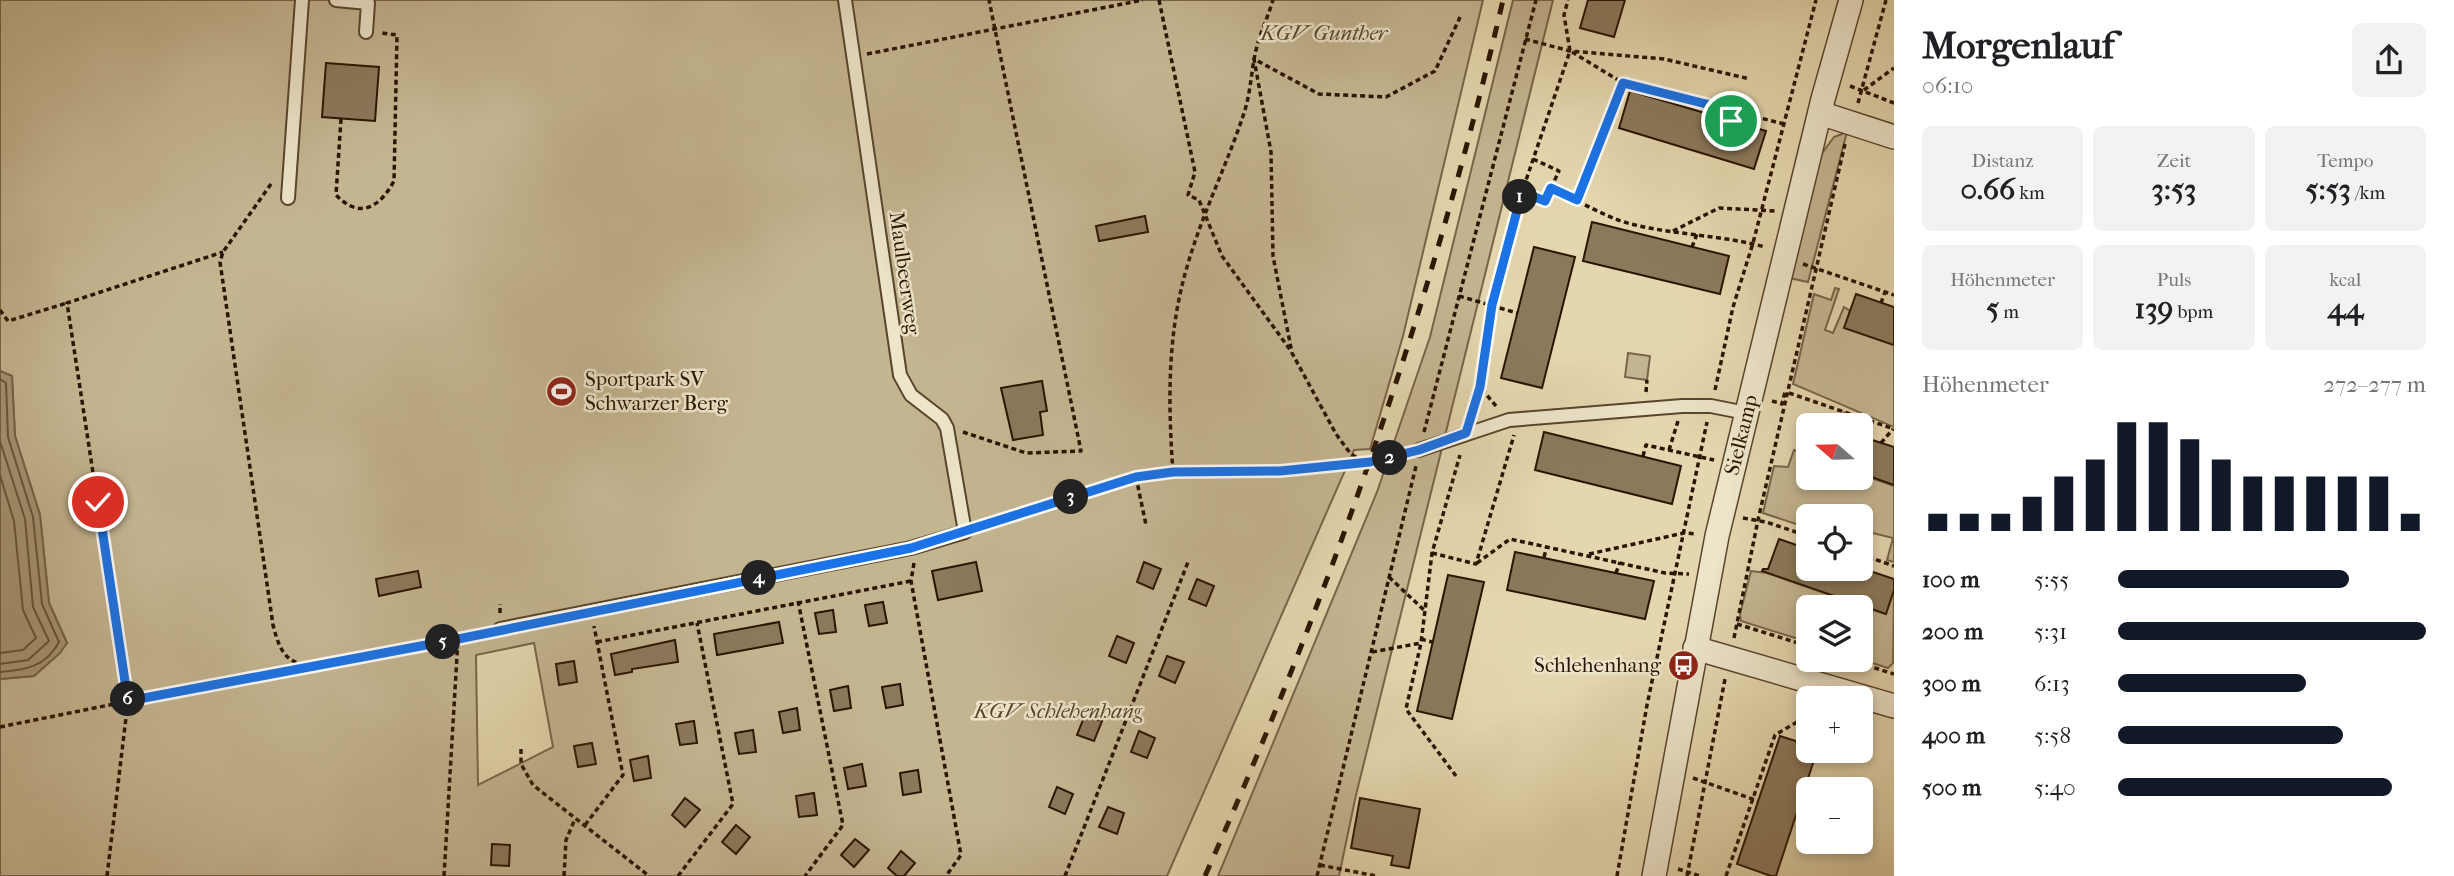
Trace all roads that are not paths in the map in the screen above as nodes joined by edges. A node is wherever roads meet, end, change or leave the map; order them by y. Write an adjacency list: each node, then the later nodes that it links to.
1 (302, 0): 9 (lane)
2 (336, 0): 5 (lane)
3 (845, 0): 12 (lane, Maulbeerweg)
4 (1851, 0): 7 (street, Sielkamp)
5 (360, 1): 6 (lane)
6 (366, 32)
7 (1819, 113): 8 (street); 10 (street, Sielkamp)
8 (1894, 137)
9 (288, 198)
10 (1754, 406): 11 (lane); 13 (street, Sielkamp)
11 (1419, 450)
12 (500, 629)
13 (1695, 648): 14 (street); 15 (street, Sielkamp)
14 (1894, 706)
15 (1654, 876)

